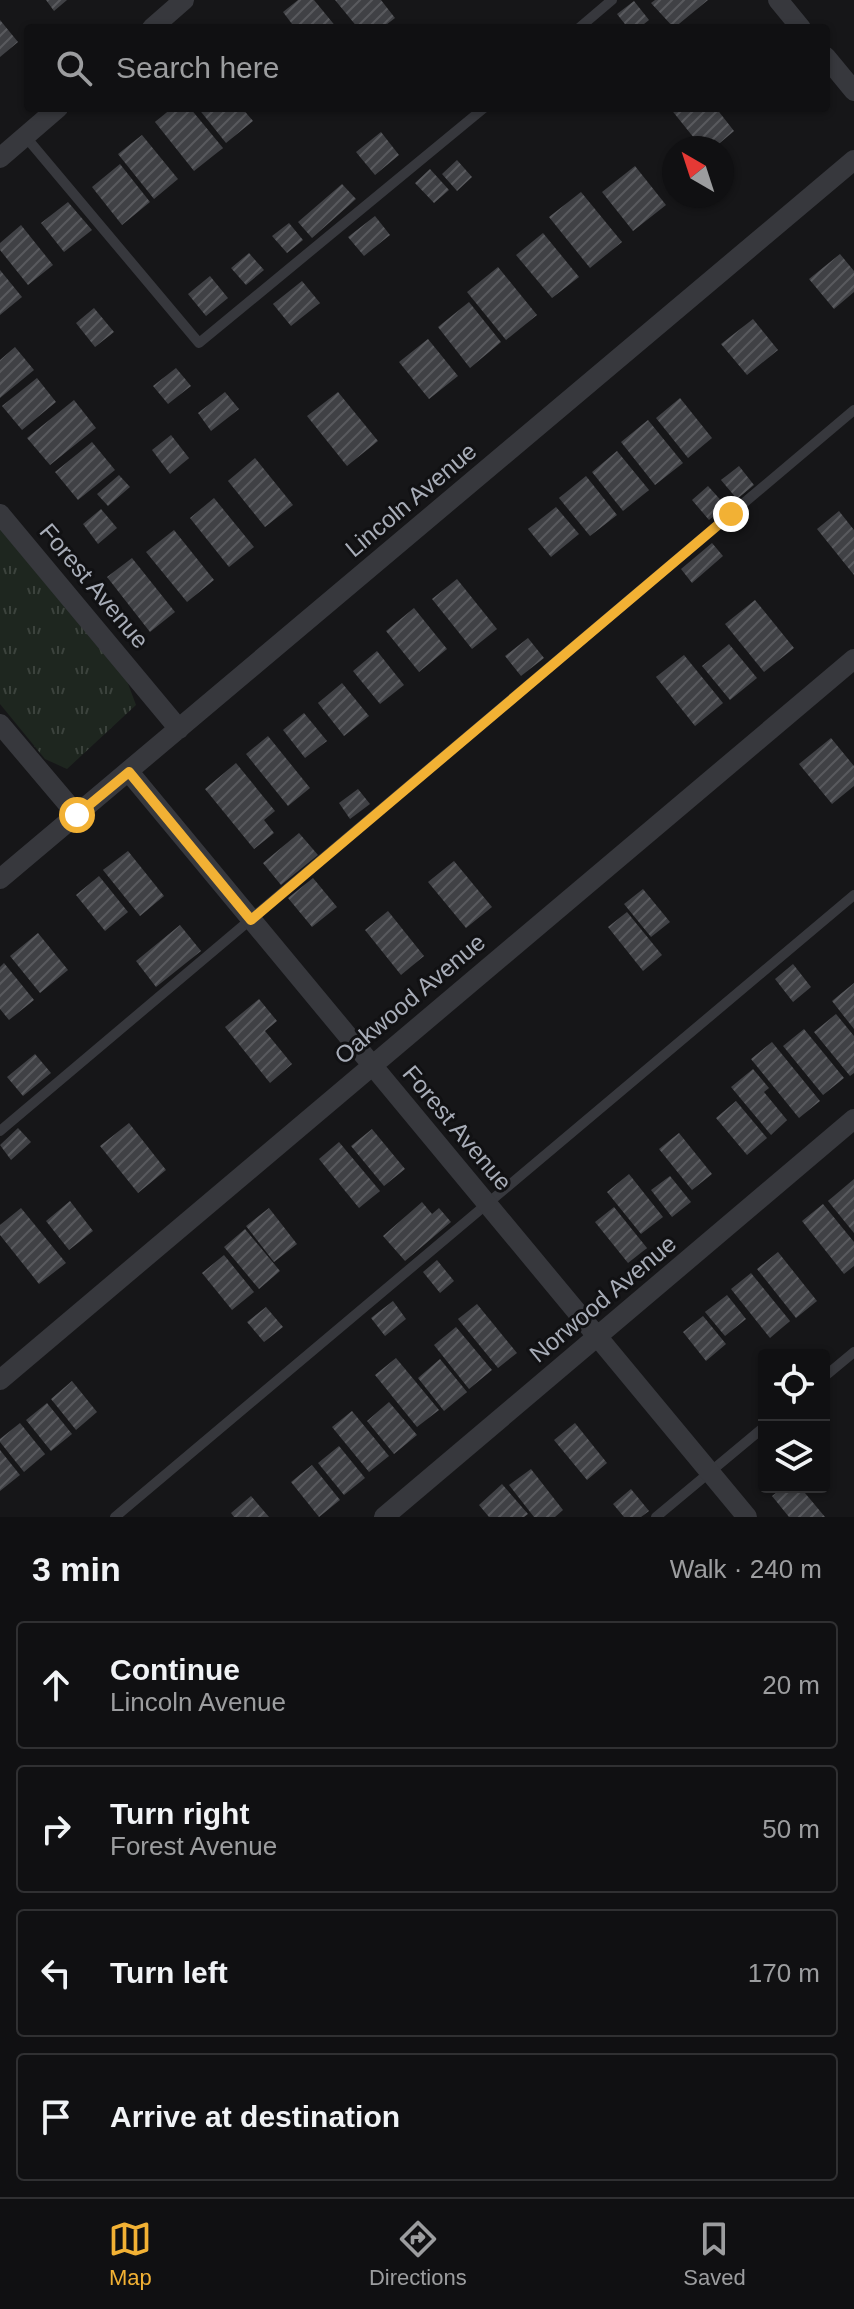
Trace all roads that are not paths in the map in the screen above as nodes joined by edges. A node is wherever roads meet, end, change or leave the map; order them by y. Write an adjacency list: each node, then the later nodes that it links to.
1 (184, 0): 4 (street)
2 (612, 0): 5 (lane)
3 (778, 0): 6 (street)
4 (157, 24)
5 (584, 24)
6 (798, 24)
7 (830, 62): 8 (street)
8 (854, 91)
9 (53, 112): 11 (street)
10 (479, 112): 11 (lane)
11 (25, 136): 12 (street)
12 (0, 158)
13 (854, 160): 18 (street, Lincoln Avenue)
14 (854, 410): 23 (lane)
15 (0, 514): 18 (street, Forest Avenue)
16 (854, 659): 24 (street, Oakwood Avenue)
17 (0, 724): 20 (street)
18 (179, 729): 19 (street, Lincoln Avenue)
19 (129, 772): 20 (street, Lincoln Avenue); 23 (street, Forest Avenue)
20 (77, 815): 21 (street, Lincoln Avenue)
21 (0, 879)
22 (854, 895): 27 (lane)
23 (251, 920): 24 (street, Forest Avenue); 26 (lane)
24 (371, 1065): 27 (street, Forest Avenue); 31 (street, Oakwood Avenue)
25 (854, 1119): 28 (street, Norwood Avenue)
26 (0, 1131)
27 (487, 1205): 28 (street, Forest Avenue); 34 (lane)
28 (597, 1337): 33 (street, Forest Avenue); 35 (street, Norwood Avenue)
29 (854, 1352): 30 (lane)
30 (830, 1372)
31 (0, 1380)
32 (758, 1432): 33 (lane)
33 (709, 1473): 36 (lane); 37 (street, Forest Avenue)
34 (115, 1517)
35 (384, 1517)
36 (656, 1517)
37 (747, 1517)

